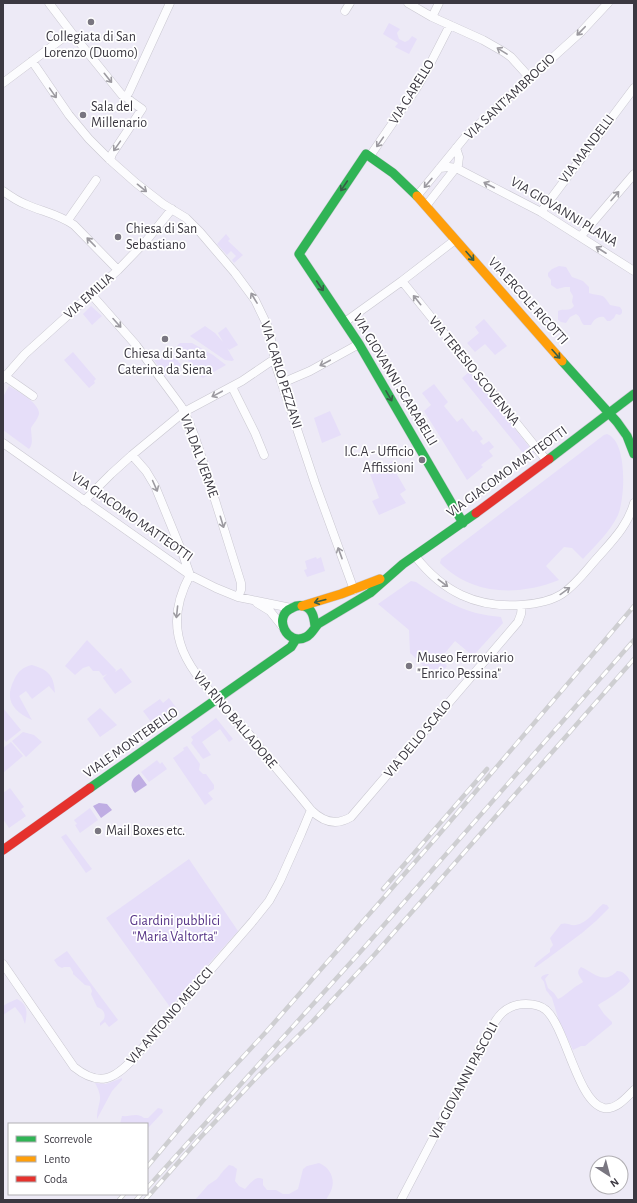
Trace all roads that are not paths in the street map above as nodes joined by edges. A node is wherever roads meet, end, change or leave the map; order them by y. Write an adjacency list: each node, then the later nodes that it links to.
1 (49, 3): 10 (street)
2 (170, 3): 15 (street)
3 (350, 3): 7 (street)
4 (408, 3): 8 (street)
5 (439, 3): 8 (street)
6 (608, 3): 12 (street, VIA SANT'AMBROGIO, one-way to 12)
7 (345, 11)
8 (432, 17): 9 (street)
9 (450, 25): 12 (street, one-way to 9); 17 (street, VIA GARELLO, one-way to 17)
10 (71, 32): 11 (street); 15 (street, one-way to 15)
11 (32, 61): 13 (street); 18 (street, VIA CARLO PEZZANI, one-way to 18)
12 (530, 78): 16 (street, VIA SANT'AMBROGIO)
13 (3, 83)
14 (634, 88): 27 (street, VIA MANDELLI)
15 (126, 97): 18 (street, one-way to 18)
16 (456, 148): 19 (street, VIA SANT'AMBROGIO); 20 (street)
17 (368, 155): 24 (street); 35 (street, VIA GIOVANNI SCARABELLI, one-way to 35)
18 (110, 160): 26 (street, VIA CARLO PEZZANI, one-way to 26)
19 (440, 168): 20 (street); 24 (street, VIA SANT'AMBROGIO, one-way to 24)
20 (456, 168): 25 (street); 27 (street, VIA GIOVANNI PLANA, one-way to 20)
21 (634, 174): 29 (street, one-way to 21)
22 (96, 180): 28 (street)
23 (3, 191): 28 (street)
24 (417, 196): 25 (street)
25 (426, 206): 30 (street, VIA ERCOLE RICOTTI)
26 (172, 210): 31 (street, VIA EMILIA); 37 (street, VIA CARLO PEZZANI, one-way to 26)
27 (541, 212): 29 (street, VIA GIOVANNI PLANA)
28 (68, 220): 31 (street, one-way to 28)
29 (581, 236): 32 (street, VIA GIOVANNI PLANA, one-way to 29)
30 (455, 240): 33 (street); 44 (street, VIA ERCOLE RICOTTI, one-way to 44)
31 (118, 270): 34 (street, VIA EMILIA)
32 (634, 272)
33 (402, 281): 35 (street); 49 (street, VIA TERESIO SCOVENNA, one-way to 33)
34 (91, 294): 38 (street, VIA EMILIA); 43 (street, VIA DAL VERME, one-way to 43)
35 (345, 322): 36 (street, VIA GIOVANNI SCARABELLI)
36 (359, 344): 39 (street, one-way to 39); 52 (street, VIA GIOVANNI SCARABELLI, one-way to 52)
37 (275, 361): 39 (street, VIA CARLO PEZZANI); 40 (street)
38 (4, 377): 42 (street)
39 (282, 383): 56 (street, VIA CARLO PEZZANI, one-way to 39)
40 (232, 387): 43 (street, one-way to 43); 48 (street)
41 (634, 394): 44 (street, VIA GIACOMO MATTEOTTI)
42 (33, 396)
43 (184, 412): 47 (street); 57 (street, VIA DAL VERME, one-way to 57)
44 (610, 413): 46 (street, VIA ERCOLE RICOTTI); 49 (street, VIA GIACOMO MATTEOTTI)
45 (3, 443): 50 (street, VIA GIACOMO MATTEOTTI)
46 (634, 454)
47 (132, 455): 50 (street); 55 (street, one-way to 55)
48 (264, 455)
49 (546, 461): 52 (street, VIA GIACOMO MATTEOTTI)
50 (84, 501): 55 (street, VIA GIACOMO MATTEOTTI)
51 (634, 504): 59 (street, one-way to 51)
52 (463, 523): 53 (street, VIA GIACOMO MATTEOTTI)
53 (415, 556): 54 (street, VIA GIACOMO MATTEOTTI); 59 (street, one-way to 59)
54 (395, 571): 56 (street, VIA GIACOMO MATTEOTTI); 62 (street, VIA GIACOMO MATTEOTTI)
55 (190, 575): 57 (street, VIA GIACOMO MATTEOTTI); 67 (street, VIA RINO BALLADORE, one-way to 67)
56 (354, 590): 60 (street, VIA GIACOMO MATTEOTTI, one-way to 60); 62 (street)
57 (238, 597): 58 (street, VIA GIACOMO MATTEOTTI)
58 (253, 601): 61 (street, VIA GIACOMO MATTEOTTI); 64 (street, VIA GIACOMO MATTEOTTI)
59 (522, 605): 68 (street, VIA DELLO SCALO)
60 (302, 606): 61 (street, VIA GIACOMO MATTEOTTI); 63 (street)
61 (291, 608): 64 (street)
62 (345, 608): 63 (street, VIA GIACOMO MATTEOTTI)
63 (315, 626): 65 (street, VIA GIACOMO MATTEOTTI)
64 (284, 629): 65 (street, VIA GIACOMO MATTEOTTI); 66 (street, VIALE MONTEBELLO)
65 (296, 639): 66 (street, VIALE MONTEBELLO)
66 (278, 656): 67 (street, VIALE MONTEBELLO)
67 (216, 699): 68 (street, VIA RINO BALLADORE); 69 (street, VIALE MONTEBELLO)
68 (311, 810): 70 (street, VIA ANTONIO MEUCCI)
69 (3, 850)
70 (3, 964)
71 (634, 1090): 72 (street, VIA GIOVANNI PASCOLI)
72 (401, 1200)

